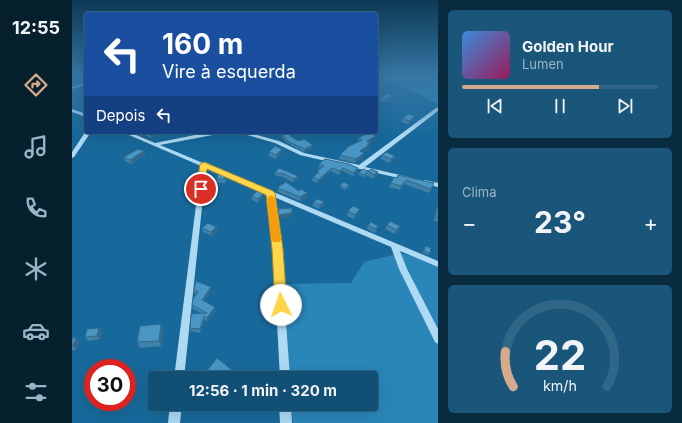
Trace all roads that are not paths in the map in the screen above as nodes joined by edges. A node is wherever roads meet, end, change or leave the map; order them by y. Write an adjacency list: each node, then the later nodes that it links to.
1 (438, 109): 11 (street)
2 (72, 110): 3 (street)
3 (84, 115)
4 (87, 134): 9 (street)
5 (130, 134): 8 (street)
6 (208, 134): 8 (street)
7 (247, 134): 11 (street)
8 (156, 144): 10 (street)
9 (72, 156)
10 (204, 164): 13 (street); 17 (street)
11 (361, 167): 12 (street)
12 (438, 185)
13 (270, 193): 14 (street); 18 (street)
14 (394, 246): 15 (street); 16 (street)
15 (438, 264)
16 (438, 339)
17 (179, 371)
18 (284, 371)
19 (175, 411): 21 (street)
20 (286, 411): 22 (street)
21 (174, 423)
22 (286, 423)

